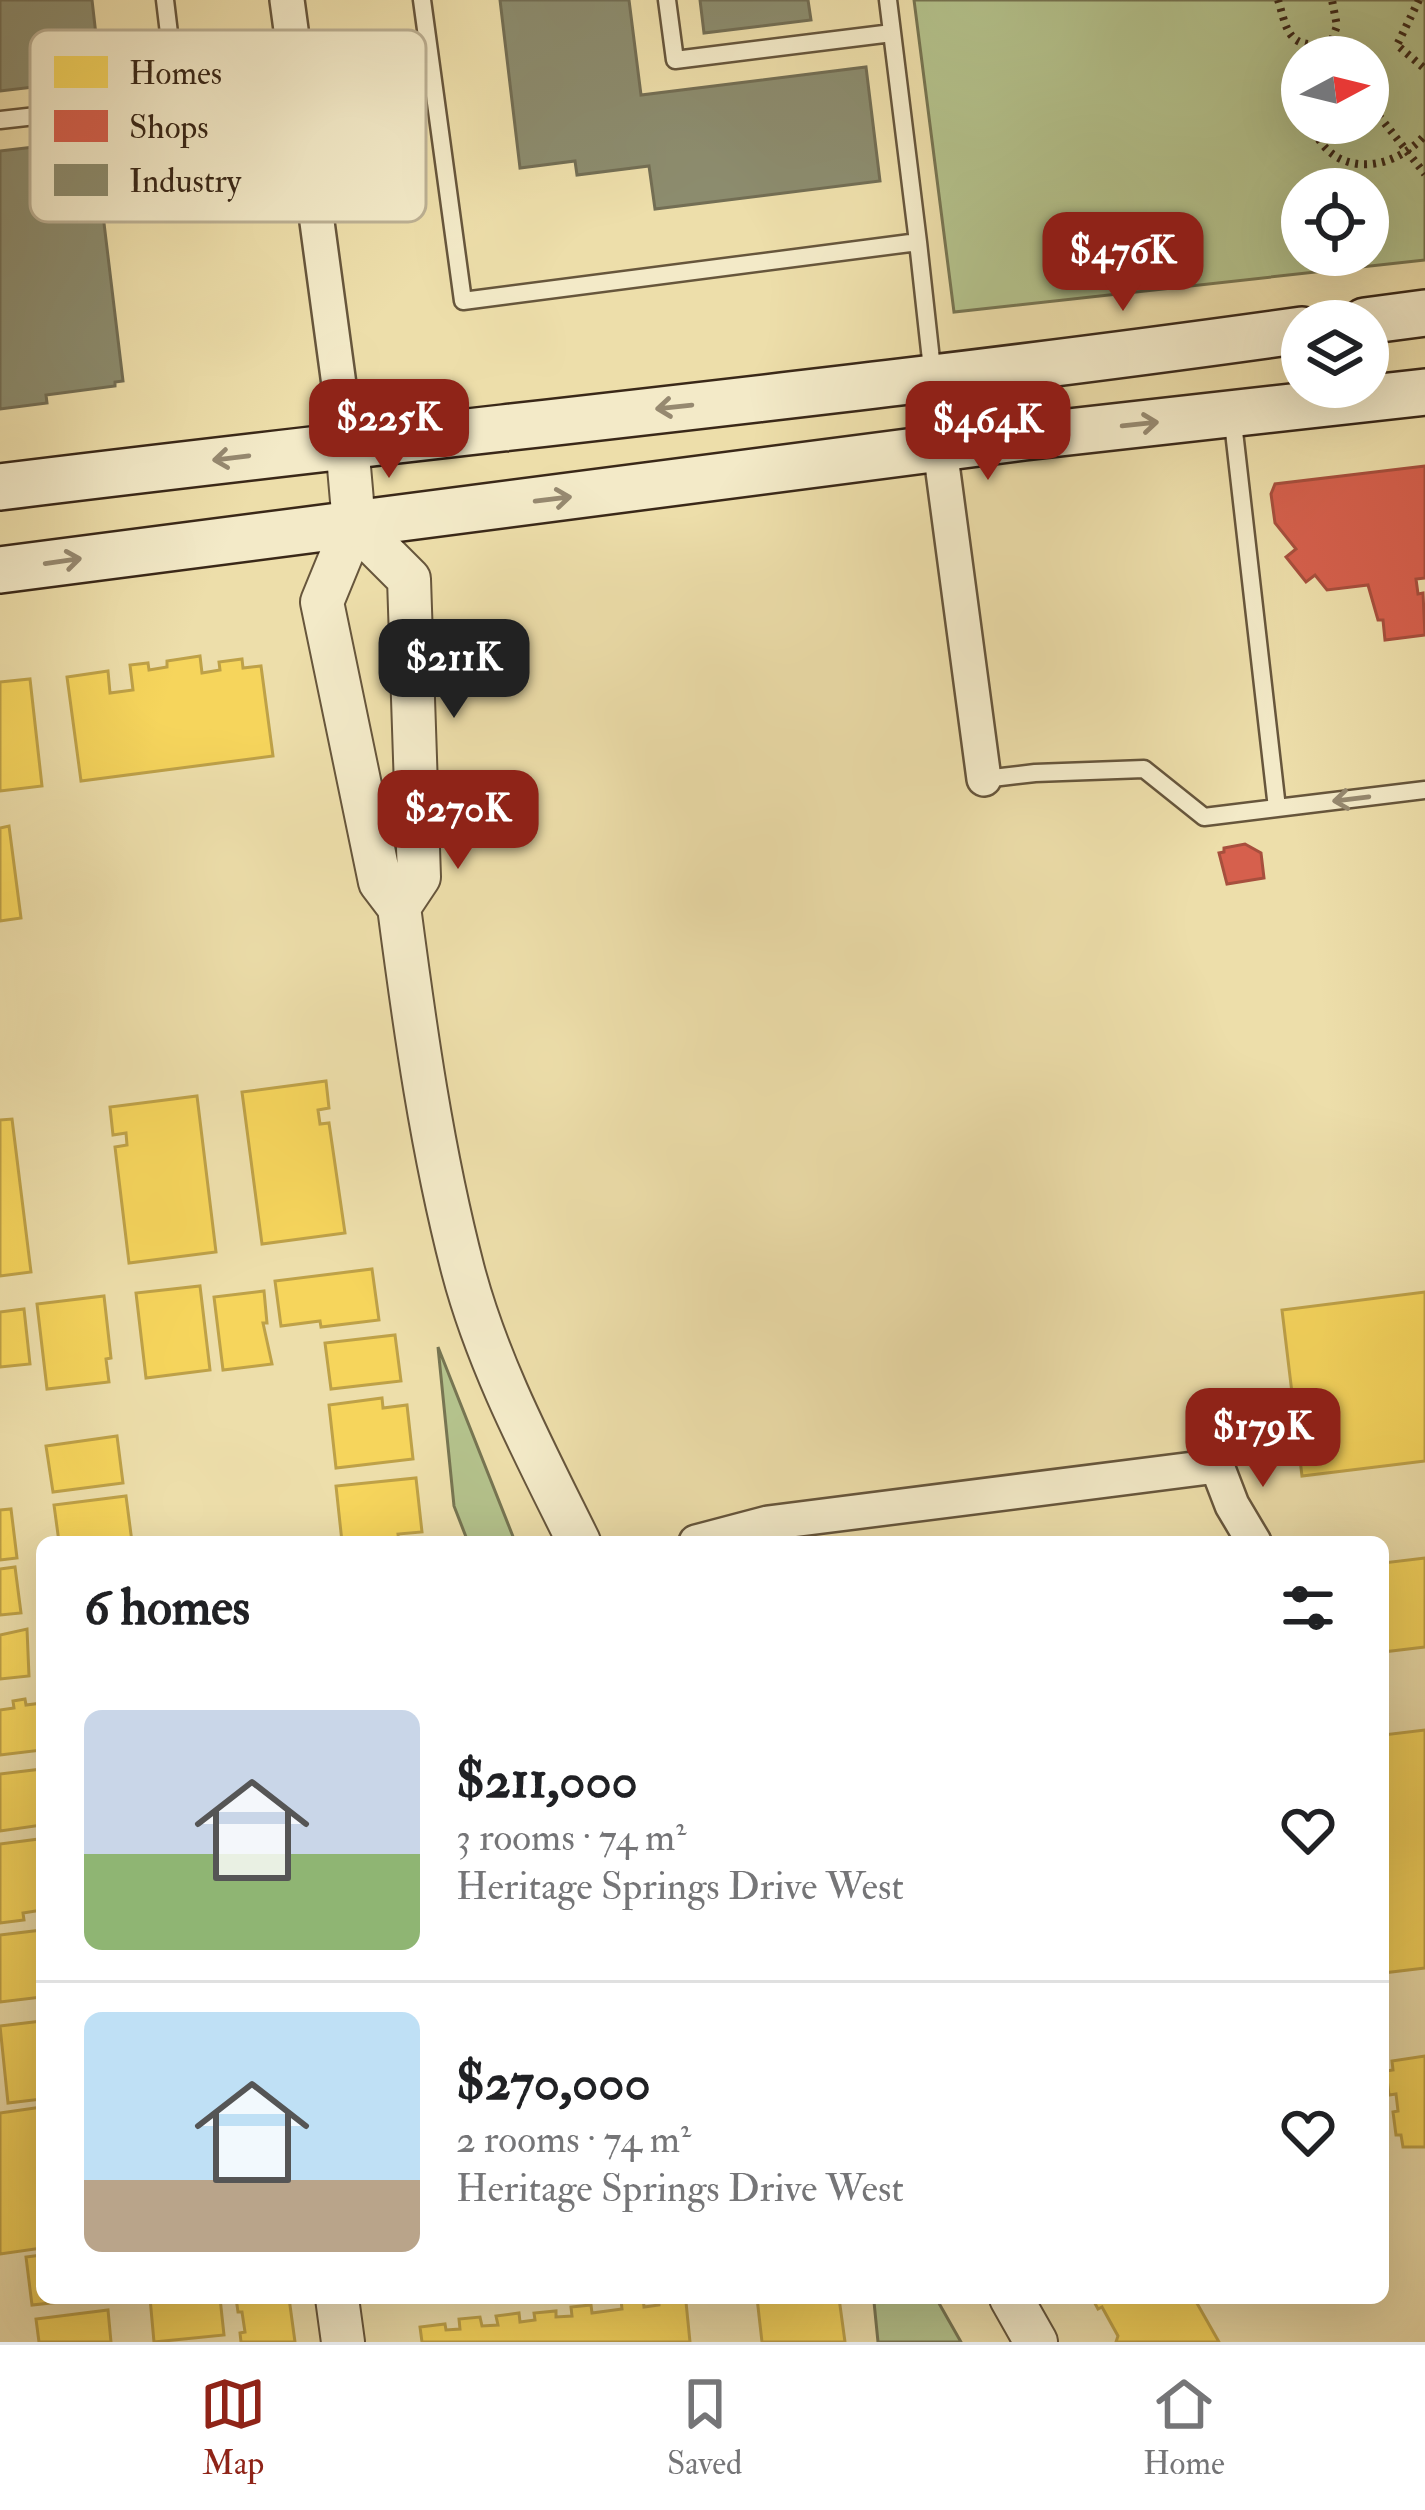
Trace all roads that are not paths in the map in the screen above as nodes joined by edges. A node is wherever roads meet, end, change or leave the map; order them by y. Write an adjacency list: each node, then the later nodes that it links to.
1 (166, 0): 6 (lane)
2 (287, 0): 7 (street)
3 (422, 0): 12 (lane)
4 (667, 0): 8 (lane)
5 (888, 0): 8 (lane)
6 (169, 30)
7 (291, 30)
8 (892, 33): 12 (lane)
9 (30, 117): 10 (lane)
10 (0, 120)
11 (317, 222): 19 (street)
12 (918, 242): 16 (lane)
13 (1425, 313): 14 (main road)
14 (1389, 318)
15 (1281, 333): 16 (main road)
16 (933, 381): 19 (main road, one-way to 19)
17 (1425, 392): 18 (main road)
18 (1232, 413): 20 (main road, one-way to 18); 28 (lane)
19 (347, 444): 21 (main road, one-way to 21); 22 (street)
20 (940, 449): 22 (main road, one-way to 20); 26 (street)
21 (0, 487)
22 (354, 524): 23 (main road, one-way to 22); 24 (street); 25 (street)
23 (0, 570)
24 (416, 753): 25 (street); 29 (street)
25 (355, 763): 29 (street)
26 (984, 779): 28 (lane)
27 (1425, 790): 28 (lane, one-way to 28)
28 (1277, 808)
29 (399, 907): 30 (street)
30 (576, 1536)
31 (718, 1536): 32 (street)
32 (1250, 1536)
33 (338, 2304): 35 (street)
34 (1014, 2304): 36 (street)
35 (343, 2342)
36 (1036, 2342)

